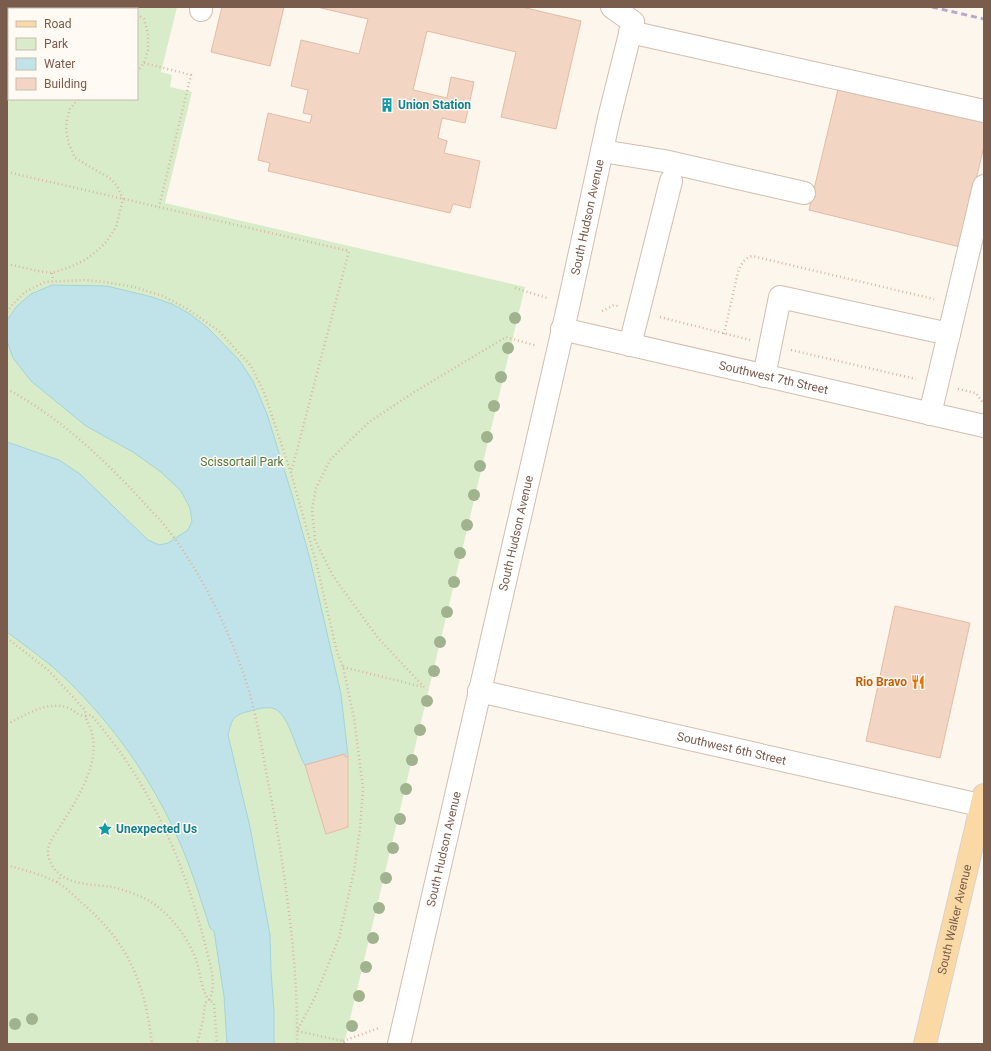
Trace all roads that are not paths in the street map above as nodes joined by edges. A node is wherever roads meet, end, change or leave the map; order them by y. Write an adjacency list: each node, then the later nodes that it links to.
1 (612, 7): 2 (street)
2 (631, 27): 3 (street); 4 (street, South Hudson Avenue)
3 (984, 111)
4 (602, 151): 7 (street); 8 (street, South Hudson Avenue)
5 (671, 182): 10 (street)
6 (984, 186): 9 (street)
7 (804, 193)
8 (562, 329): 10 (street, Southwest 7th Street); 14 (street, South Hudson Avenue)
9 (949, 334): 11 (street); 12 (street)
10 (630, 345): 11 (street, Southwest 7th Street)
11 (764, 376): 12 (street, Southwest 7th Street)
12 (930, 414): 13 (street, Southwest 7th Street)
13 (984, 426)
14 (479, 691): 15 (street, Southwest 6th Street); 16 (street, South Hudson Avenue)
15 (983, 802): 17 (main road, South Walker Avenue)
16 (398, 1044)
17 (925, 1044)

